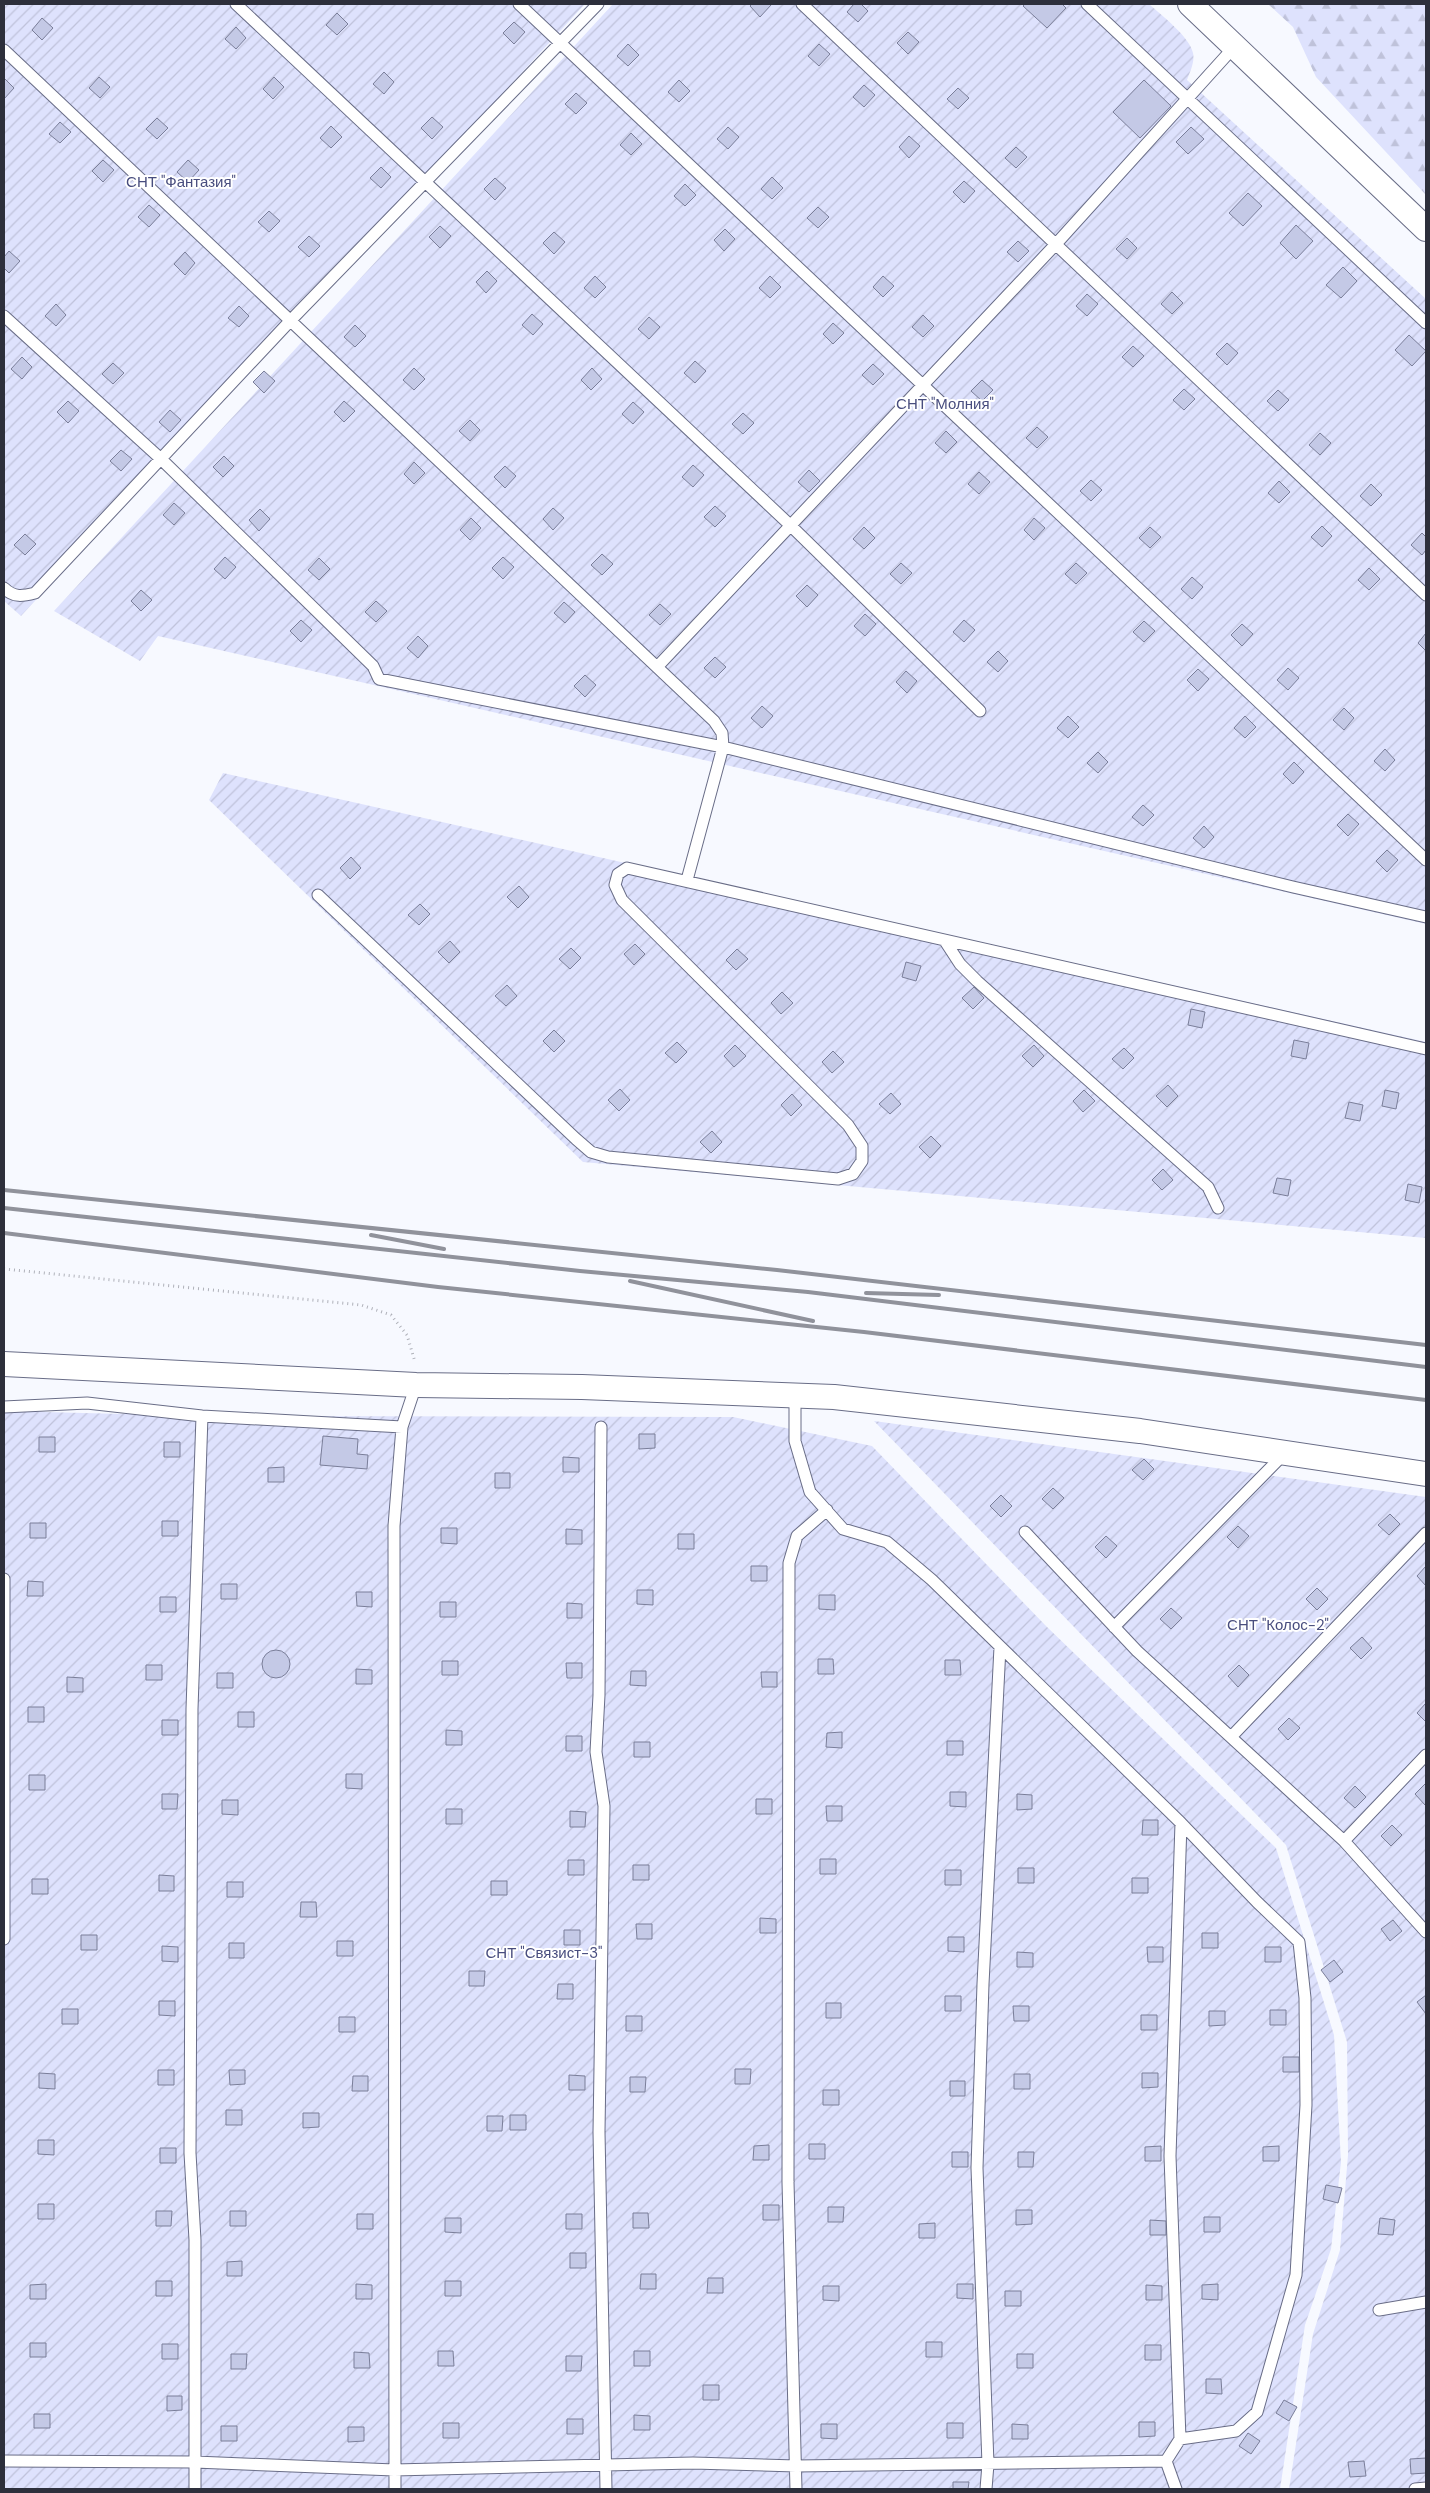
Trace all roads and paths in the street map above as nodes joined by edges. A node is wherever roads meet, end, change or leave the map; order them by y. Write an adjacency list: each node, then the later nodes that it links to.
1 (236, 4): 11 (lane)
2 (519, 4): 7 (lane)
3 (598, 4): 7 (lane)
4 (802, 4): 13 (lane)
5 (1087, 4): 10 (lane)
6 (1190, 4): 8 (street)
7 (560, 44): 11 (lane); 17 (lane)
8 (1235, 46): 10 (lane); 12 (street)
9 (4, 50): 15 (lane)
10 (1187, 98): 13 (lane); 16 (lane)
11 (423, 182): 15 (lane); 19 (lane)
12 (1426, 229)
13 (1056, 244): 17 (lane); 21 (lane)
14 (4, 316): 18 (lane)
15 (291, 320): 18 (lane); 22 (lane)
16 (1426, 323)
17 (924, 385): 19 (lane); 25 (lane)
18 (161, 459): 20 (lane); 24 (lane)
19 (790, 525): 22 (lane); 23 (lane)
20 (4, 588)
21 (1426, 595)
22 (658, 666): 24 (lane)
23 (980, 711)
24 (723, 747): 26 (lane); 28 (lane)
25 (1426, 860)
26 (687, 880): 27 (lane); 29 (lane)
27 (318, 895)
28 (1426, 917)
29 (945, 941): 30 (lane); 31 (lane)
30 (1426, 1049)
31 (1218, 1208)
32 (4, 1268): 34 (path)
33 (4, 1364): 34 (street)
34 (416, 1385): 35 (street); 38 (lane)
35 (795, 1395): 40 (street); 42 (lane)
36 (4, 1407): 37 (lane)
37 (202, 1416): 38 (lane); 59 (lane)
38 (402, 1427): 63 (lane)
39 (601, 1427): 61 (lane)
40 (1285, 1453): 41 (street); 46 (lane)
41 (1426, 1474)
42 (827, 1510): 47 (lane); 62 (lane)
43 (1025, 1532): 46 (lane)
44 (1426, 1533): 48 (lane)
45 (4, 1579): 53 (lane)
46 (1114, 1627): 48 (lane)
47 (1000, 1646): 50 (lane); 60 (lane)
48 (1231, 1737): 51 (lane)
49 (1426, 1755): 51 (lane)
50 (1181, 1822): 56 (lane); 56 (lane)
51 (1344, 1840): 52 (lane)
52 (1426, 1932)
53 (4, 1939)
54 (1426, 2302): 55 (lane)
55 (1379, 2310)
56 (1180, 2438): 58 (lane)
57 (4, 2461): 59 (lane)
58 (1166, 2461): 60 (lane); 70 (lane)
59 (195, 2462): 63 (lane); 65 (lane)
60 (988, 2464): 62 (lane); 69 (lane)
61 (606, 2466): 62 (lane); 63 (lane); 67 (lane)
62 (796, 2466): 68 (lane)
63 (394, 2470): 66 (lane)
64 (1426, 2488): 71 (lane)
65 (195, 2489)
66 (395, 2489)
67 (606, 2489)
68 (796, 2489)
69 (986, 2489)
70 (1176, 2489)
71 (1415, 2489)

